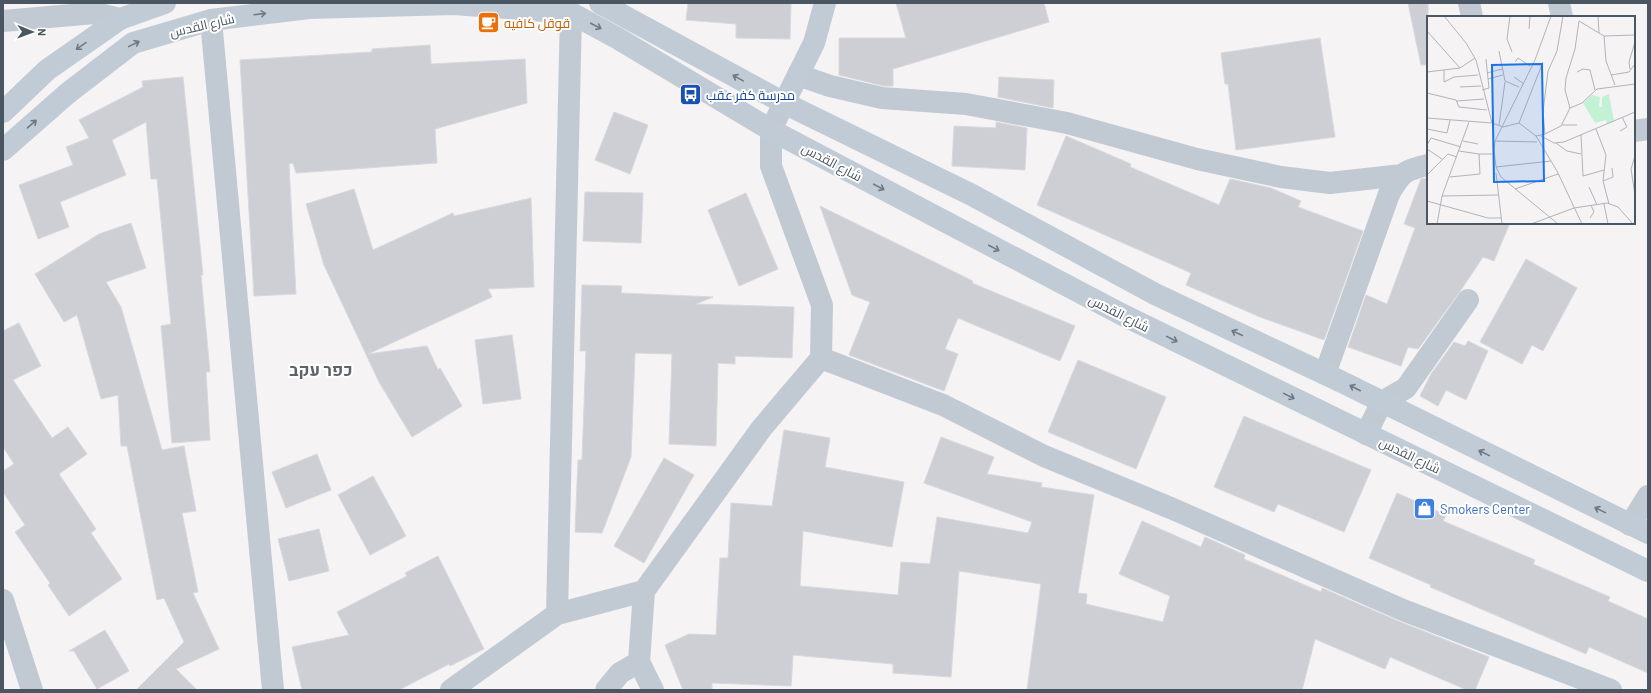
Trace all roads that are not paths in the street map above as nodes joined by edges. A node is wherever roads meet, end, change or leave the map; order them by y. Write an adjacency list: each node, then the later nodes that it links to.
1 (165, 3): 9 (main road)
2 (600, 3): 13 (main road, one-way to 2)
3 (825, 3): 12 (main road)
4 (1469, 3): 7 (street)
5 (1559, 3): 8 (street)
6 (571, 13): 10 (main road, شارع القدس, one-way to 6); 16 (main road, شارع القدس, one-way to 16); 31 (street)
7 (1472, 16)
8 (1562, 16)
9 (120, 19): 11 (street); 14 (main road, one-way to 14)
10 (211, 20): 18 (main road, شارع القدس, one-way to 10); 34 (street)
11 (3, 21)
12 (798, 75): 13 (main road); 20 (street)
13 (784, 103): 16 (street); 23 (main road, one-way to 13)
14 (3, 112)
15 (1648, 129): 17 (street)
16 (771, 130): 22 (street); 25 (main road, شارع القدس, one-way to 25)
17 (1635, 131)
18 (3, 150)
19 (1427, 165): 20 (street)
20 (1402, 175): 23 (street)
21 (1468, 300): 24 (street)
22 (821, 358): 29 (street); 38 (street)
23 (1325, 374): 24 (main road, one-way to 23)
24 (1382, 402): 25 (street); 27 (main road, one-way to 24)
25 (1366, 434): 28 (main road, شارع القدس)
26 (1648, 496): 27 (street)
27 (1639, 529)
28 (1648, 571)
29 (644, 591): 31 (street); 32 (street)
30 (3, 600): 33 (street)
31 (556, 614): 35 (street)
32 (639, 662): 36 (street); 37 (street)
33 (32, 690)
34 (273, 690)
35 (451, 690)
36 (606, 690)
37 (653, 690)
38 (1611, 690)

